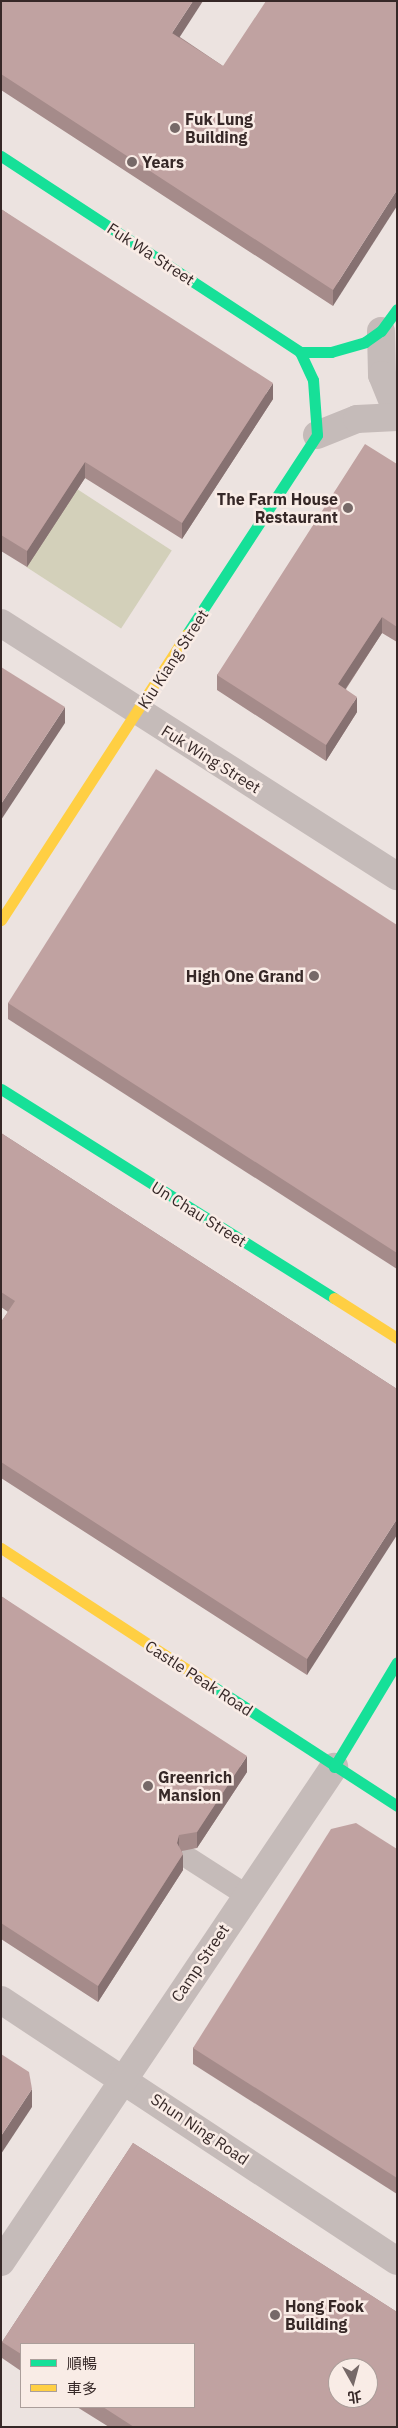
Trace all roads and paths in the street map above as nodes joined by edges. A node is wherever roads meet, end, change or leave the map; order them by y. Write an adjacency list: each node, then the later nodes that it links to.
1 (1, 156): 4 (street, Fuk Wa Street)
2 (397, 309): 3 (street)
3 (381, 331): 4 (street); 5 (street)
4 (300, 352): 7 (street)
5 (397, 412)
6 (397, 417): 7 (street)
7 (317, 435): 9 (street, Kiu Kiang Street)
8 (1, 623): 9 (street, Fuk Wing Street)
9 (138, 713): 10 (street, Fuk Wing Street); 11 (street, Kiu Kiang Street)
10 (397, 876)
11 (1, 920)
12 (1, 1089): 13 (street, Un Chau Street)
13 (397, 1338)
14 (1, 1548): 16 (street, Castle Peak Road)
15 (397, 1662): 16 (street, Camp Street)
16 (334, 1767): 17 (street, Castle Peak Road); 19 (street, Camp Street)
17 (397, 1806)
18 (190, 1859): 19 (lane)
19 (246, 1895): 21 (street, Camp Street)
20 (1, 2000): 21 (street, Shun Ning Road)
21 (123, 2077): 22 (street, Shun Ning Road); 23 (street, Camp Street)
22 (397, 2261)
23 (1, 2262)

